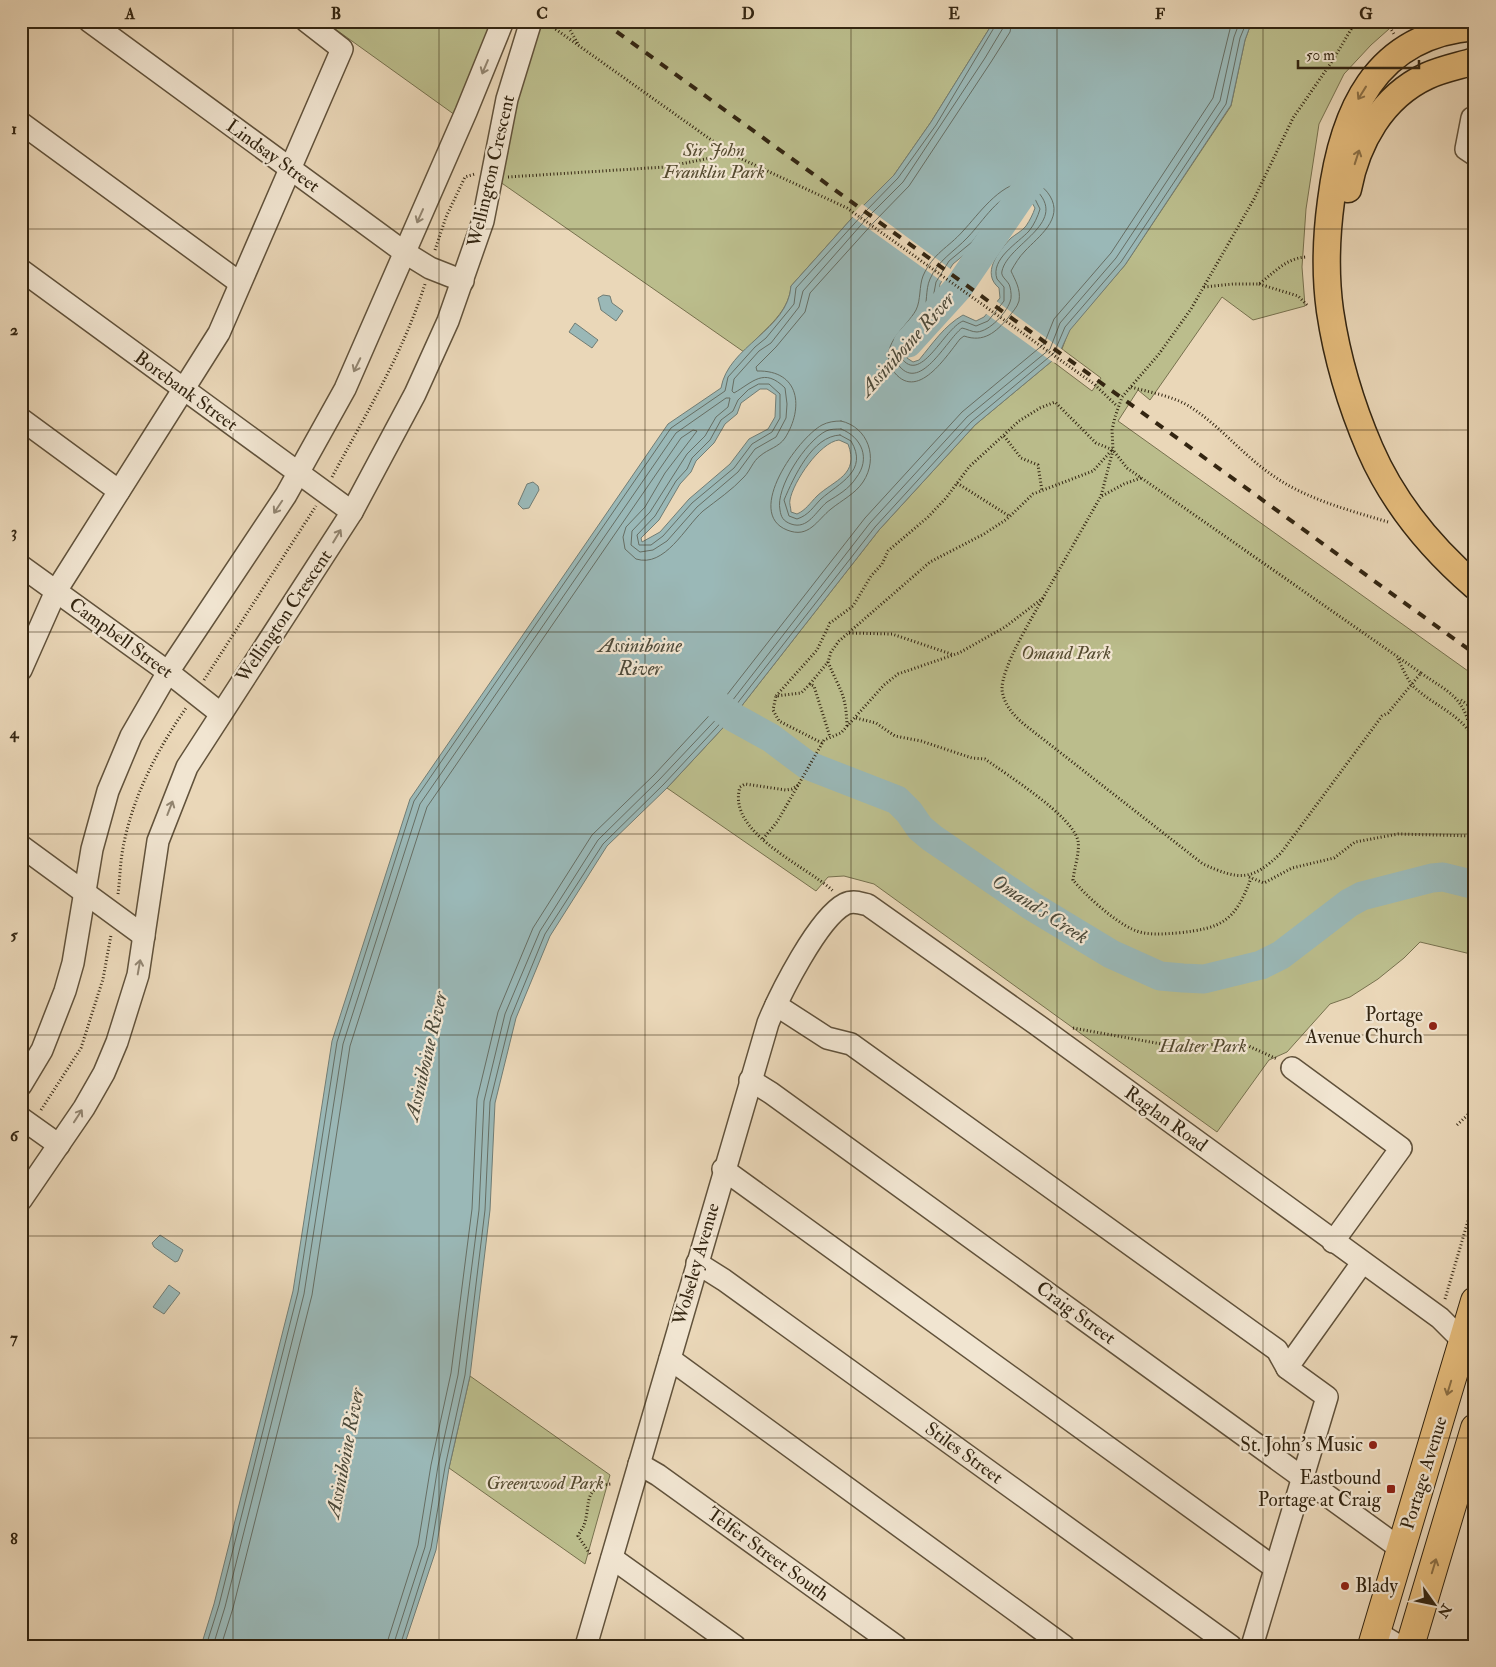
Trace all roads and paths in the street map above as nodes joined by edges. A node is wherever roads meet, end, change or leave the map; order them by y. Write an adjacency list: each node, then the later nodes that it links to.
1 (89, 21): 17 (street, Lindsay Street)
2 (306, 21): 17 (street)
3 (503, 21): 20 (street, Wellington Crescent, one-way to 20)
4 (531, 21): 18 (street, Wellington Crescent)
5 (545, 21): 11 (path)
6 (565, 21): 11 (path)
7 (1356, 21): 26 (path)
8 (1386, 21): 10 (path)
9 (1475, 27): 45 (main road, one-way to 45)
10 (1395, 36)
11 (578, 45): 15 (path)
12 (1475, 61): 44 (main road, one-way to 12)
13 (1472, 118): 16 (street)
14 (21, 123): 24 (street)
15 (731, 154): 18 (path); 30 (path)
16 (1475, 155)
17 (290, 168): 20 (street, Lindsay Street); 24 (street)
18 (493, 176): 19 (path); 23 (street, Wellington Crescent)
19 (438, 241)
20 (404, 252): 23 (street, Lindsay Street); 34 (street, Wellington Crescent, one-way to 34)
21 (1311, 257): 25 (path)
22 (21, 270): 29 (street, Borebank Street)
23 (463, 281): 40 (street, Wellington Crescent)
24 (240, 283): 29 (street)
25 (1258, 284): 26 (path); 27 (path)
26 (1204, 287): 28 (path)
27 (1310, 307)
28 (1131, 387): 30 (path); 42 (path)
29 (184, 390): 34 (street, Borebank Street); 37 (street)
30 (1117, 406): 33 (path)
31 (21, 419): 37 (street)
32 (1004, 436): 33 (path); 36 (path); 38 (path)
33 (1112, 450): 35 (path); 38 (path); 39 (path)
34 (298, 474): 40 (street, Borebank Street); 53 (street, Wellington Crescent, one-way to 53)
35 (1141, 478): 39 (path); 50 (path)
36 (957, 483): 41 (path); 57 (path)
37 (119, 491): 46 (street)
38 (1042, 491): 41 (path)
39 (1101, 496): 47 (path)
40 (352, 512): 60 (street, Wellington Crescent, one-way to 40)
41 (1009, 516): 48 (path)
42 (1397, 525)
43 (21, 566): 46 (street, Campbell Street)
44 (1475, 569)
45 (1475, 586)
46 (56, 590): 52 (street); 53 (street, Campbell Street)
47 (1043, 598): 49 (path); 71 (path)
48 (848, 633): 49 (path); 51 (path)
49 (954, 655): 61 (path)
50 (1397, 656): 54 (path); 56 (path)
51 (828, 662): 55 (path); 62 (path)
52 (21, 670)
53 (168, 672): 60 (street, Campbell Street); 73 (street, Wellington Crescent)
54 (1421, 673): 56 (path); 58 (path)
55 (810, 684): 57 (path); 64 (path)
56 (1412, 685): 63 (path); 71 (path)
57 (776, 696): 65 (path)
58 (1458, 699): 59 (path); 63 (path)
59 (1475, 710)
60 (220, 713): 75 (street, Wellington Crescent, one-way to 60)
61 (855, 718): 62 (path); 72 (path)
62 (847, 727): 64 (path)
63 (1472, 736): 66 (path)
64 (830, 737): 65 (path)
65 (822, 743): 67 (path)
66 (1475, 743)
67 (800, 782): 69 (path); 69 (path)
68 (1475, 836): 72 (path)
69 (763, 839): 74 (path)
70 (21, 846): 73 (street)
71 (1246, 876): 72 (path)
72 (1251, 878)
73 (85, 892): 75 (street); 80 (street, Wellington Crescent)
74 (847, 903): 76 (street, Wolseley Avenue); 90 (street, Raglan Road)
75 (144, 936): 84 (street, Wellington Crescent, one-way to 75)
76 (776, 1005): 79 (street, Wolseley Avenue); 97 (street)
77 (1067, 1026): 78 (path)
78 (1292, 1068): 90 (street)
79 (750, 1080): 87 (street, Wolseley Avenue); 101 (street, Craig Street)
80 (21, 1085)
81 (1475, 1108): 83 (path)
82 (21, 1118): 84 (street)
83 (1457, 1125)
84 (59, 1145): 89 (street, Wellington Crescent)
85 (1475, 1154): 86 (path)
86 (1468, 1160)
87 (724, 1169): 91 (street, Wolseley Avenue); 106 (street)
88 (1475, 1197): 94 (path)
89 (21, 1200)
90 (1333, 1242): 92 (street, Raglan Road)
91 (696, 1263): 96 (street, Wolseley Avenue); 112 (street, Stiles Street)
92 (1362, 1263): 94 (street, Raglan Road); 97 (street)
93 (1475, 1301): 95 (highway, Portage Avenue)
94 (1440, 1318): 95 (street, Raglan Road)
95 (1469, 1347): 103 (highway, Portage Avenue, one-way to 103)
96 (670, 1359): 99 (street, Wolseley Avenue); 111 (street)
97 (1287, 1368): 101 (street)
98 (1475, 1428): 100 (highway, Portage Avenue)
99 (639, 1464): 105 (street, Wolseley Avenue); 110 (street, Telfer Street South)
100 (1469, 1469): 114 (highway, Portage Avenue, one-way to 100)
101 (1303, 1476): 103 (street, Craig Street); 106 (street)
102 (611, 1484): 104 (path)
103 (1401, 1549): 107 (highway, Portage Avenue)
104 (590, 1554)
105 (612, 1558): 108 (street, Wolseley Avenue); 109 (street)
106 (1275, 1568): 113 (street)
107 (1382, 1641)
108 (586, 1646)
109 (735, 1646)
110 (896, 1646)
111 (1064, 1646)
112 (1231, 1646)
113 (1252, 1646)
114 (1410, 1646)

